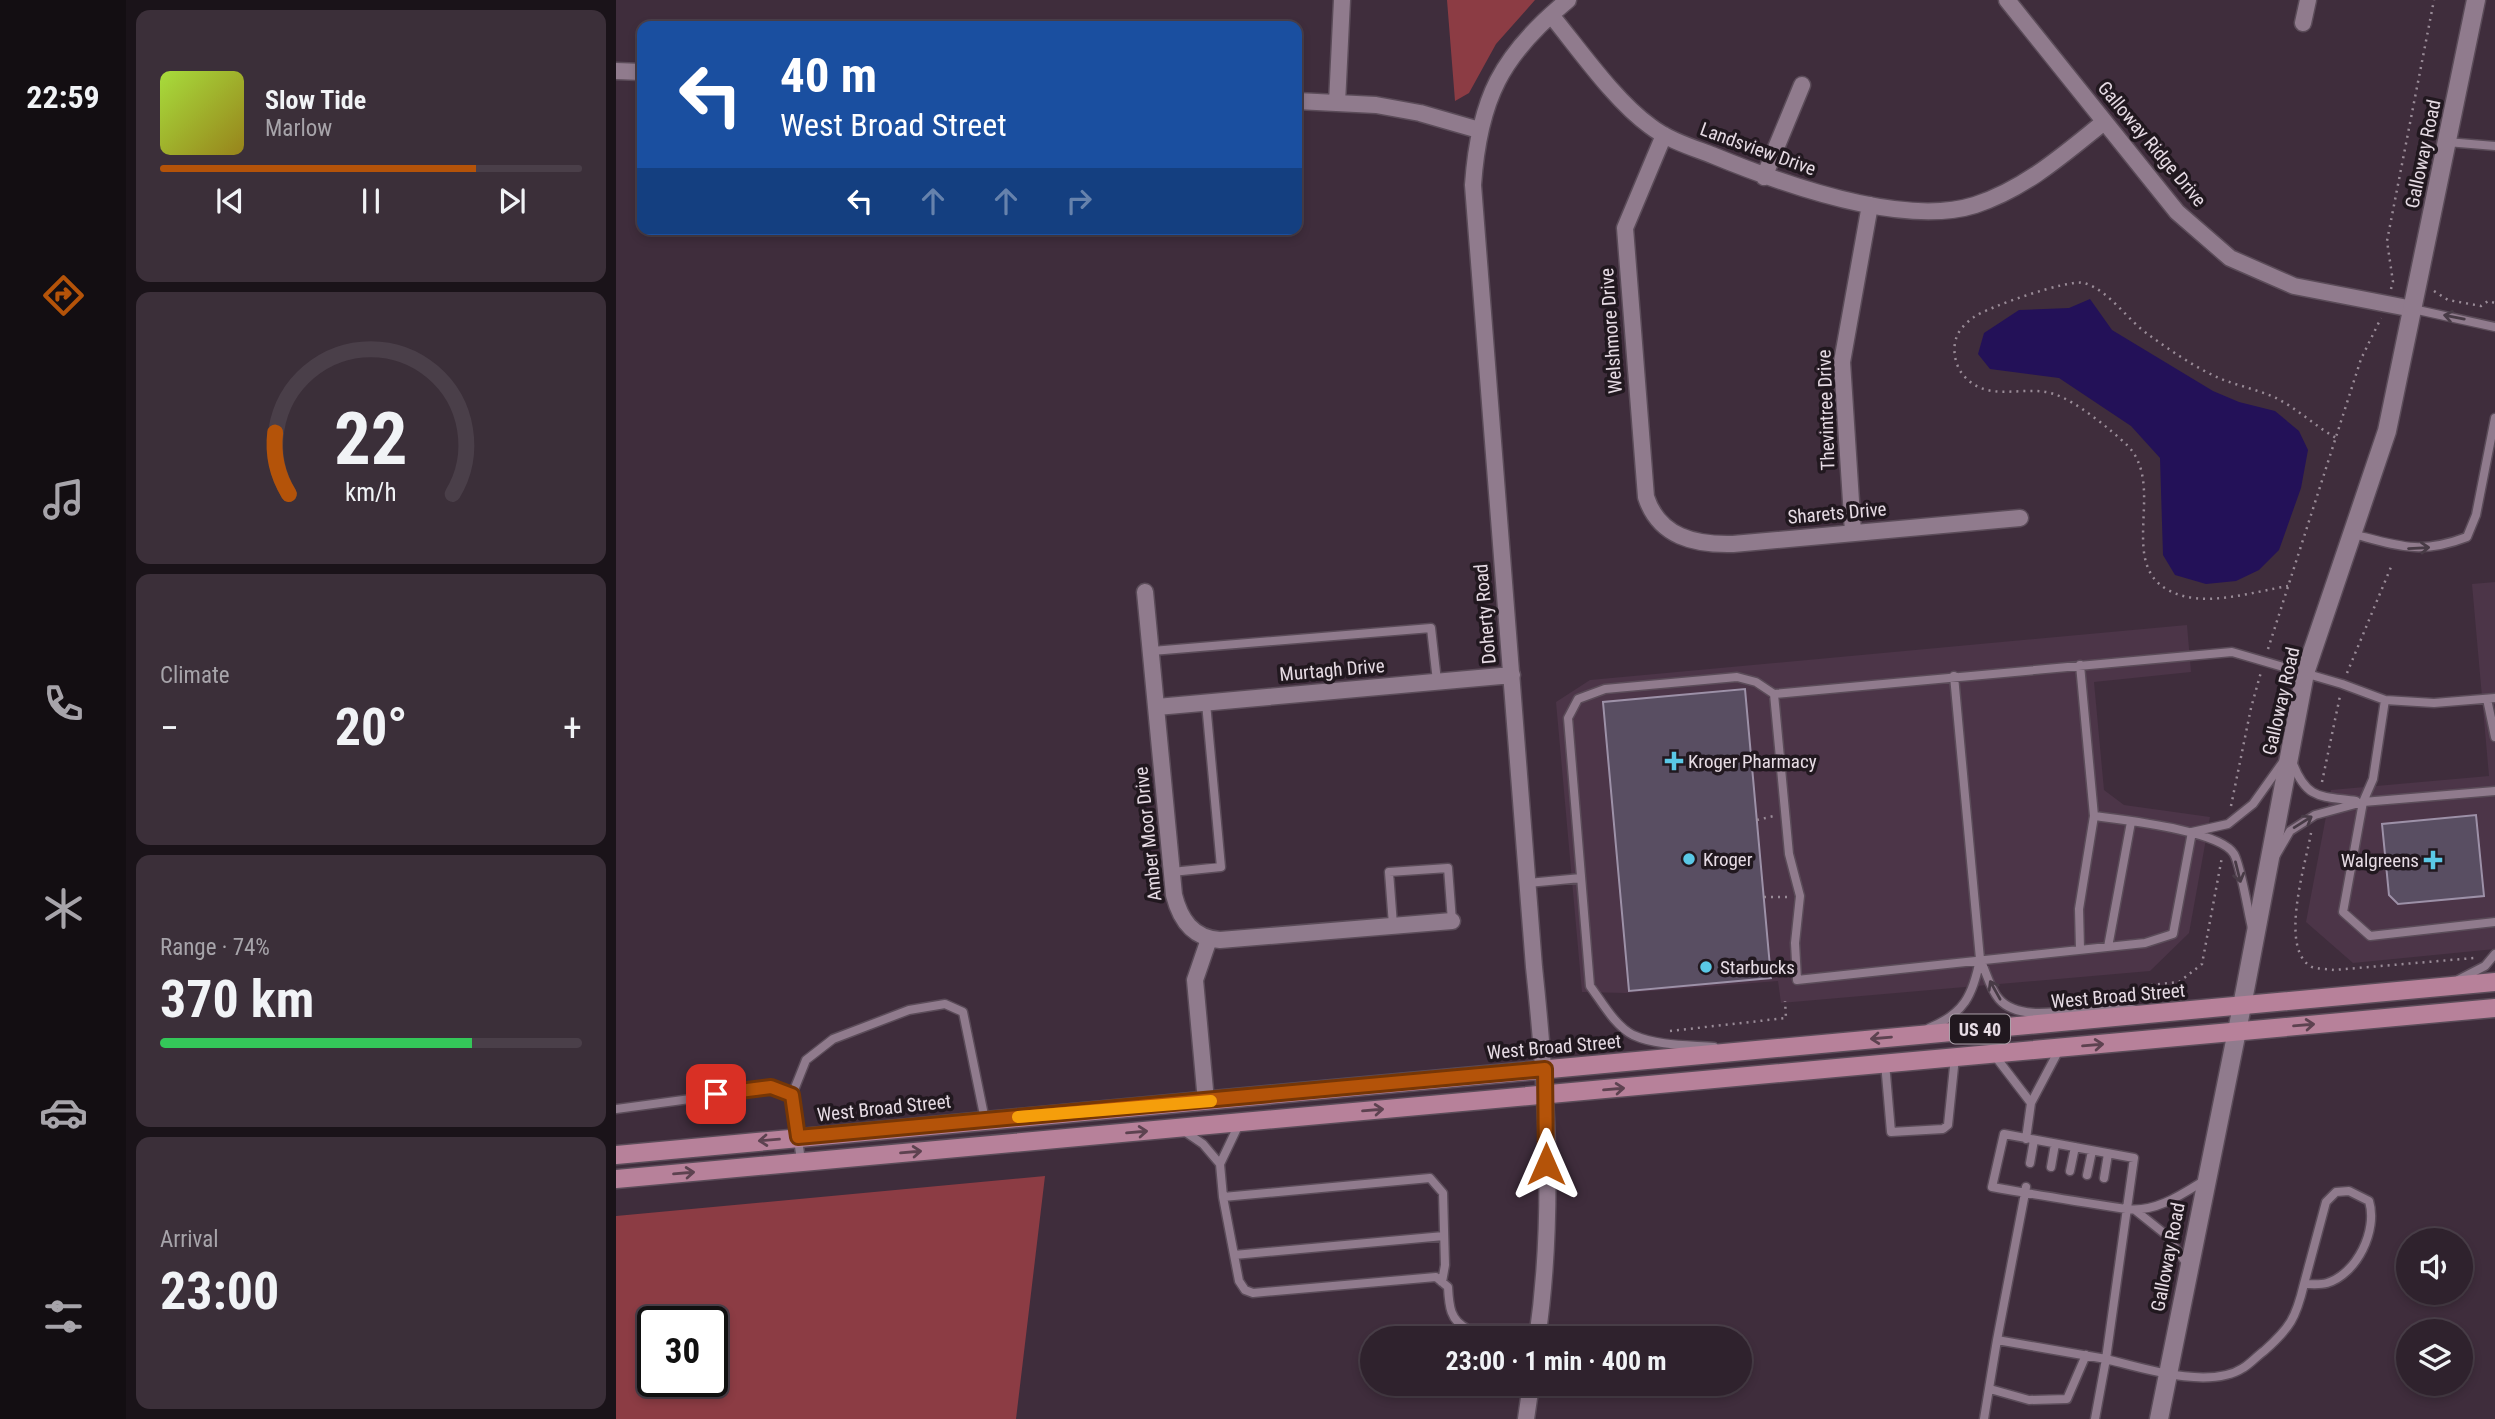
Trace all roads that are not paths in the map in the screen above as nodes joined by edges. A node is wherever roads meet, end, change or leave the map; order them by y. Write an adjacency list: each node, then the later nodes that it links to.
1 (1342, 0): 12 (street)
2 (1568, 0): 6 (street, Doherty Road)
3 (2007, 0): 13 (street, Galloway Ridge Drive)
4 (2308, 0): 7 (street)
5 (2476, 0): 16 (street, Galloway Road)
6 (1551, 15): 14 (street, Doherty Road); 15 (street, Landsview Drive)
7 (2303, 23)
8 (616, 71): 9 (street)
9 (637, 72)
10 (1802, 85): 18 (street)
11 (1302, 101): 12 (street)
12 (1337, 103): 14 (street)
13 (2104, 122): 19 (street, Landsview Drive); 20 (street, Galloway Ridge Drive)
14 (1479, 130): 32 (street, Doherty Road)
15 (1664, 135): 18 (street, Landsview Drive); 25 (street, Welshmore Drive)
16 (2447, 142): 17 (lane); 20 (street, Galloway Road)
17 (2495, 146)
18 (1764, 177): 19 (street, Landsview Drive)
19 (1870, 205): 26 (street, Thevintree Drive)
20 (2413, 309): 22 (lane, one-way to 20); 27 (street, Galloway Road)
21 (2495, 315): 22 (lane)
22 (2494, 326)
23 (2495, 418): 27 (lane, one-way to 23)
24 (2020, 517): 26 (street, Sharets Drive)
25 (1663, 526): 26 (street, Sharets Drive)
26 (1853, 532)
27 (2353, 534): 31 (street, Galloway Road)
28 (1145, 592): 29 (street, Amber Moor Drive)
29 (1152, 651): 34 (lane); 39 (street, Amber Moor Drive)
30 (2080, 665): 31 (lane); 33 (lane); 44 (lane)
31 (2305, 673): 37 (lane); 41 (street, Galloway Road)
32 (1511, 675): 34 (street, Murtagh Drive); 50 (street, Doherty Road)
33 (1954, 677): 35 (lane); 59 (lane)
34 (1437, 681): 38 (street, Murtagh Drive)
35 (1774, 694): 49 (lane); 59 (lane)
36 (2491, 699): 37 (lane); 40 (lane)
37 (2385, 700): 43 (lane)
38 (1206, 703): 39 (street, Murtagh Drive); 47 (lane)
39 (1157, 707): 47 (street, Amber Moor Drive)
40 (2495, 737)
41 (2289, 754): 43 (lane); 46 (lane); 48 (street, Galloway Road)
42 (2495, 791): 43 (lane)
43 (2363, 802): 48 (lane, one-way to 43); 52 (lane)
44 (2094, 816): 45 (lane); 57 (lane)
45 (2131, 822): 46 (lane); 56 (lane)
46 (2192, 832): 54 (lane, one-way to 54); 56 (lane)
47 (1172, 872): 55 (street, Amber Moor Drive)
48 (2266, 873): 54 (street, Galloway Road)
49 (1581, 878): 50 (lane); 68 (lane)
50 (1528, 883): 72 (street, Doherty Road)
51 (1452, 921): 53 (street); 53 (lane)
52 (2495, 922)
53 (1392, 925): 55 (street)
54 (2255, 938): 62 (street, Galloway Road)
55 (1209, 939): 75 (street)
56 (2108, 947): 57 (lane)
57 (2080, 949): 59 (lane)
58 (2495, 954): 61 (lane)
59 (1980, 959): 64 (lane, one-way to 59); 66 (lane)
60 (2495, 982): 61 (main road, West Broad Street / US 40)
61 (2445, 987): 62 (main road, West Broad Street / US 40)
62 (2242, 1006): 64 (main road, West Broad Street / US 40); 65 (street, Galloway Road)
63 (2495, 1008): 65 (main road, US 40, one-way to 63)
64 (2150, 1014): 66 (main road, West Broad Street / US 40)
65 (2236, 1032): 67 (main road, US 40, one-way to 65); 96 (street, Galloway Road)
66 (1910, 1035): 68 (main road, West Broad Street / US 40, one-way to 68)
67 (2060, 1048): 69 (main road, US 40); 76 (lane)
68 (1758, 1050): 72 (main road, West Broad Street / US 40)
69 (1994, 1053): 70 (main road, US 40); 76 (lane)
70 (1955, 1057): 71 (main road, US 40); 71 (lane)
71 (1885, 1063): 74 (main road, US 40, one-way to 71)
72 (1545, 1069): 74 (street, Doherty Road); 75 (main road, West Broad Street / US 40)
73 (792, 1095): 77 (lane); 78 (lane); 81 (lane)
74 (1546, 1095): 79 (main road, US 40, one-way to 74); 106 (street, Doherty Road)
75 (1206, 1101): 78 (main road, West Broad Street / US 40)
76 (2031, 1102): 82 (lane)
77 (616, 1109)
78 (985, 1120): 81 (main road, West Broad Street / US 40)
79 (1240, 1122): 80 (main road, US 40); 90 (lane)
80 (1178, 1128): 88 (main road, US 40, one-way to 80); 90 (lane)
81 (798, 1137): 87 (main road, West Broad Street / US 40, one-way to 87); 88 (lane)
82 (2030, 1140): 83 (lane); 89 (lane); 97 (lane)
83 (2055, 1144): 84 (lane); 91 (lane)
84 (2075, 1147): 85 (lane); 92 (lane)
85 (2092, 1151): 86 (lane); 93 (lane)
86 (2108, 1154): 94 (lane); 99 (lane)
87 (616, 1155)
88 (801, 1162): 95 (main road, US 40, one-way to 88)
89 (2030, 1163)
90 (1220, 1164): 98 (lane)
91 (2051, 1167)
92 (2070, 1171)
93 (2087, 1175)
94 (2104, 1178)
95 (616, 1179)
96 (2205, 1180): 99 (lane); 102 (street, Galloway Road)
97 (2025, 1190): 99 (lane); 107 (lane)
98 (1223, 1197): 100 (lane); 101 (lane)
99 (2130, 1209): 102 (lane); 109 (lane)
100 (1444, 1236): 101 (lane); 103 (lane)
101 (1234, 1255): 103 (lane)
102 (2188, 1265): 110 (street, Galloway Road)
103 (1442, 1282): 105 (lane)
104 (2304, 1284): 104 (lane); 110 (lane)
105 (1462, 1326)
106 (1539, 1326)
107 (1997, 1340): 108 (lane); 111 (lane)
108 (2086, 1355): 109 (lane); 111 (lane)
109 (2106, 1359): 110 (lane); 115 (lane)
110 (2167, 1375): 116 (street, Galloway Road)
111 (1990, 1389): 114 (lane)
112 (1529, 1396): 113 (street)
113 (1525, 1419)
114 (1984, 1419)
115 (2095, 1419)
116 (2158, 1419)

